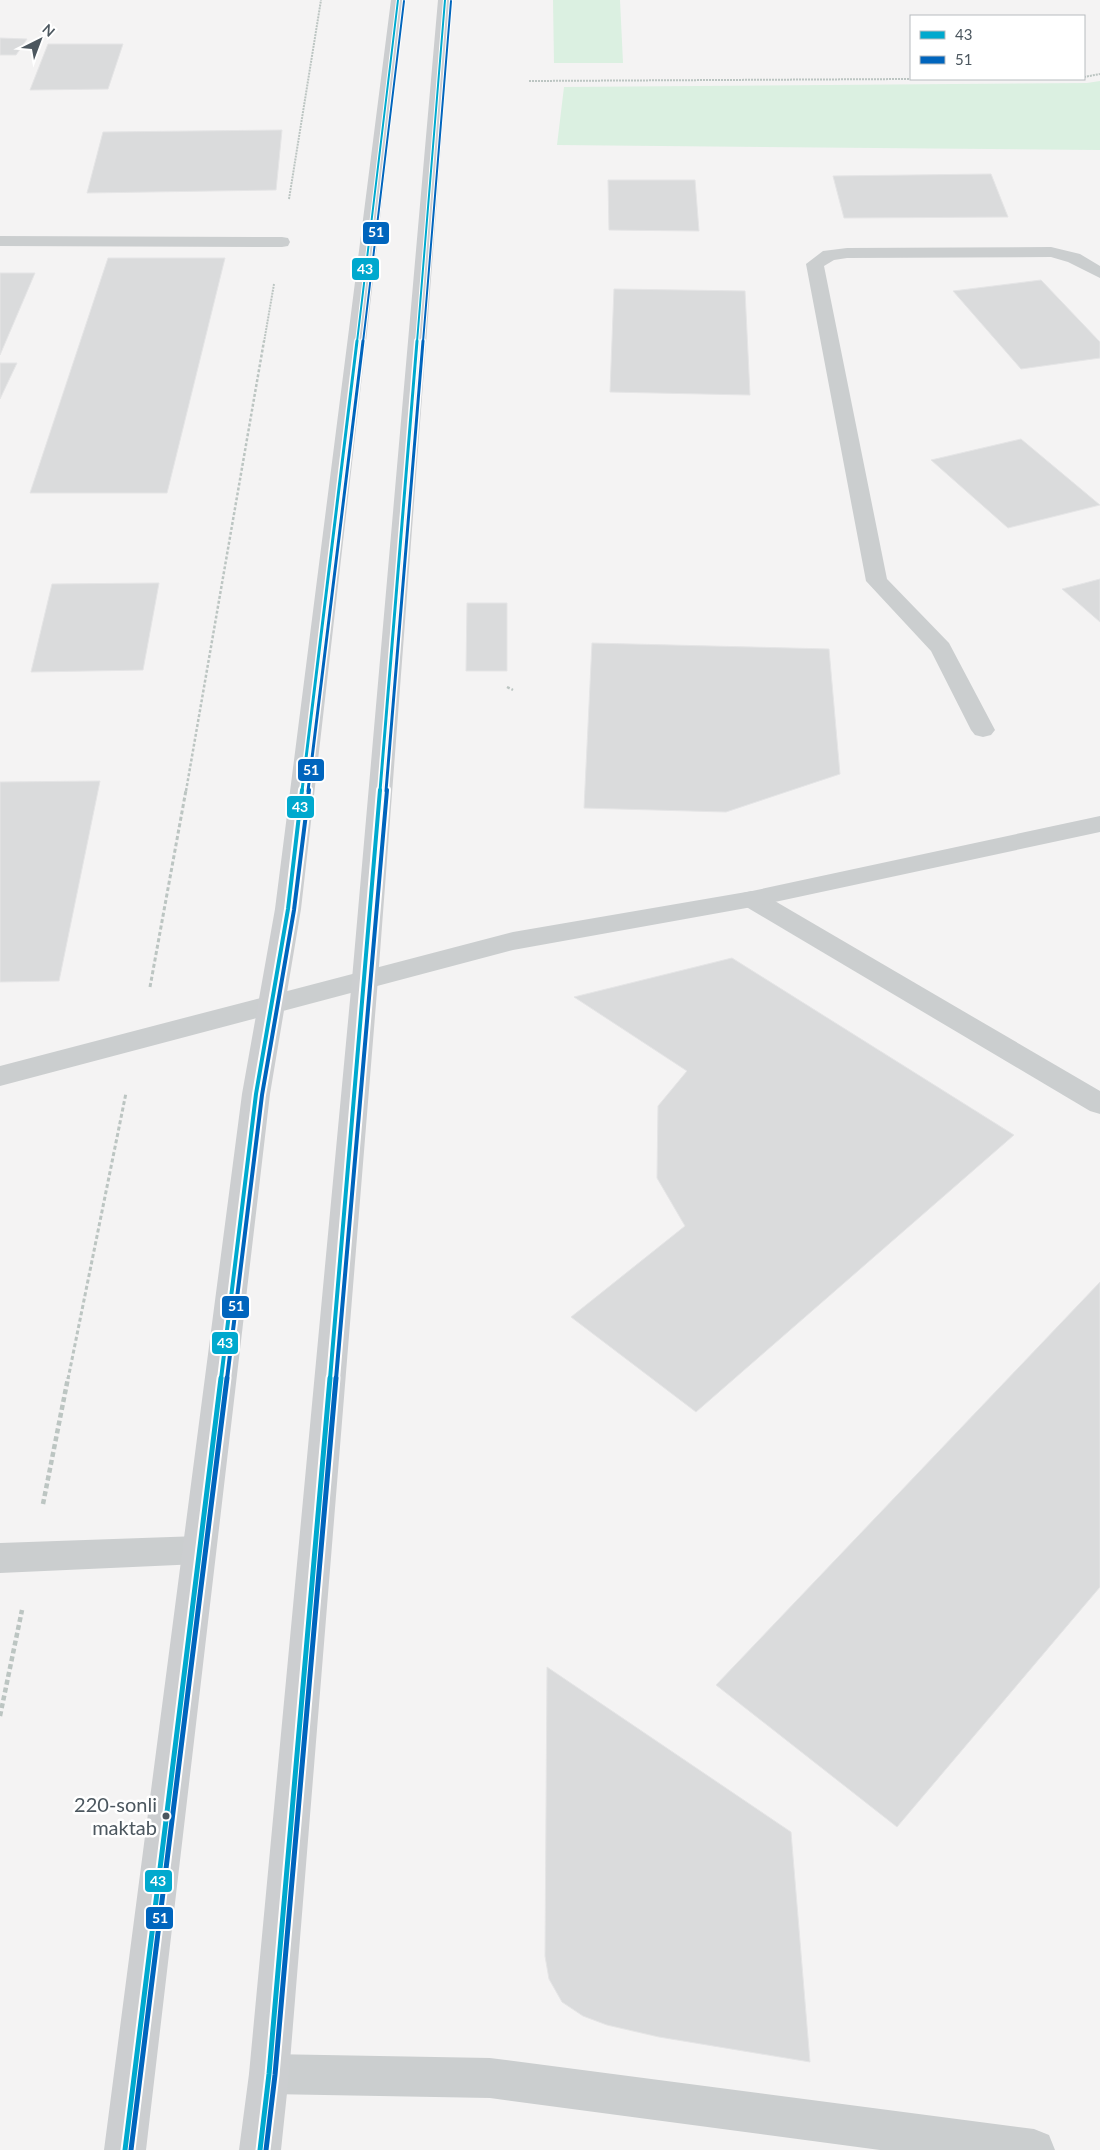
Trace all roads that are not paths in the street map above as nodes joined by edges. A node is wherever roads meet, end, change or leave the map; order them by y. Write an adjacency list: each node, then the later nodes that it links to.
1 (398, 0): 10 (main road)
2 (445, 0): 9 (main road)
3 (0, 241): 4 (street)
4 (282, 242)
5 (1100, 273): 6 (street)
6 (983, 730)
7 (1100, 824): 8 (street)
8 (752, 898): 9 (street); 12 (street)
9 (365, 979): 10 (street); 15 (main road)
10 (273, 1003): 11 (street); 13 (main road)
11 (0, 1076)
12 (1100, 1104)
13 (200, 1550): 14 (street); 16 (main road)
14 (0, 1558)
15 (269, 2074): 17 (main road); 18 (street)
16 (125, 2150)
17 (260, 2150)
18 (1034, 2150)

